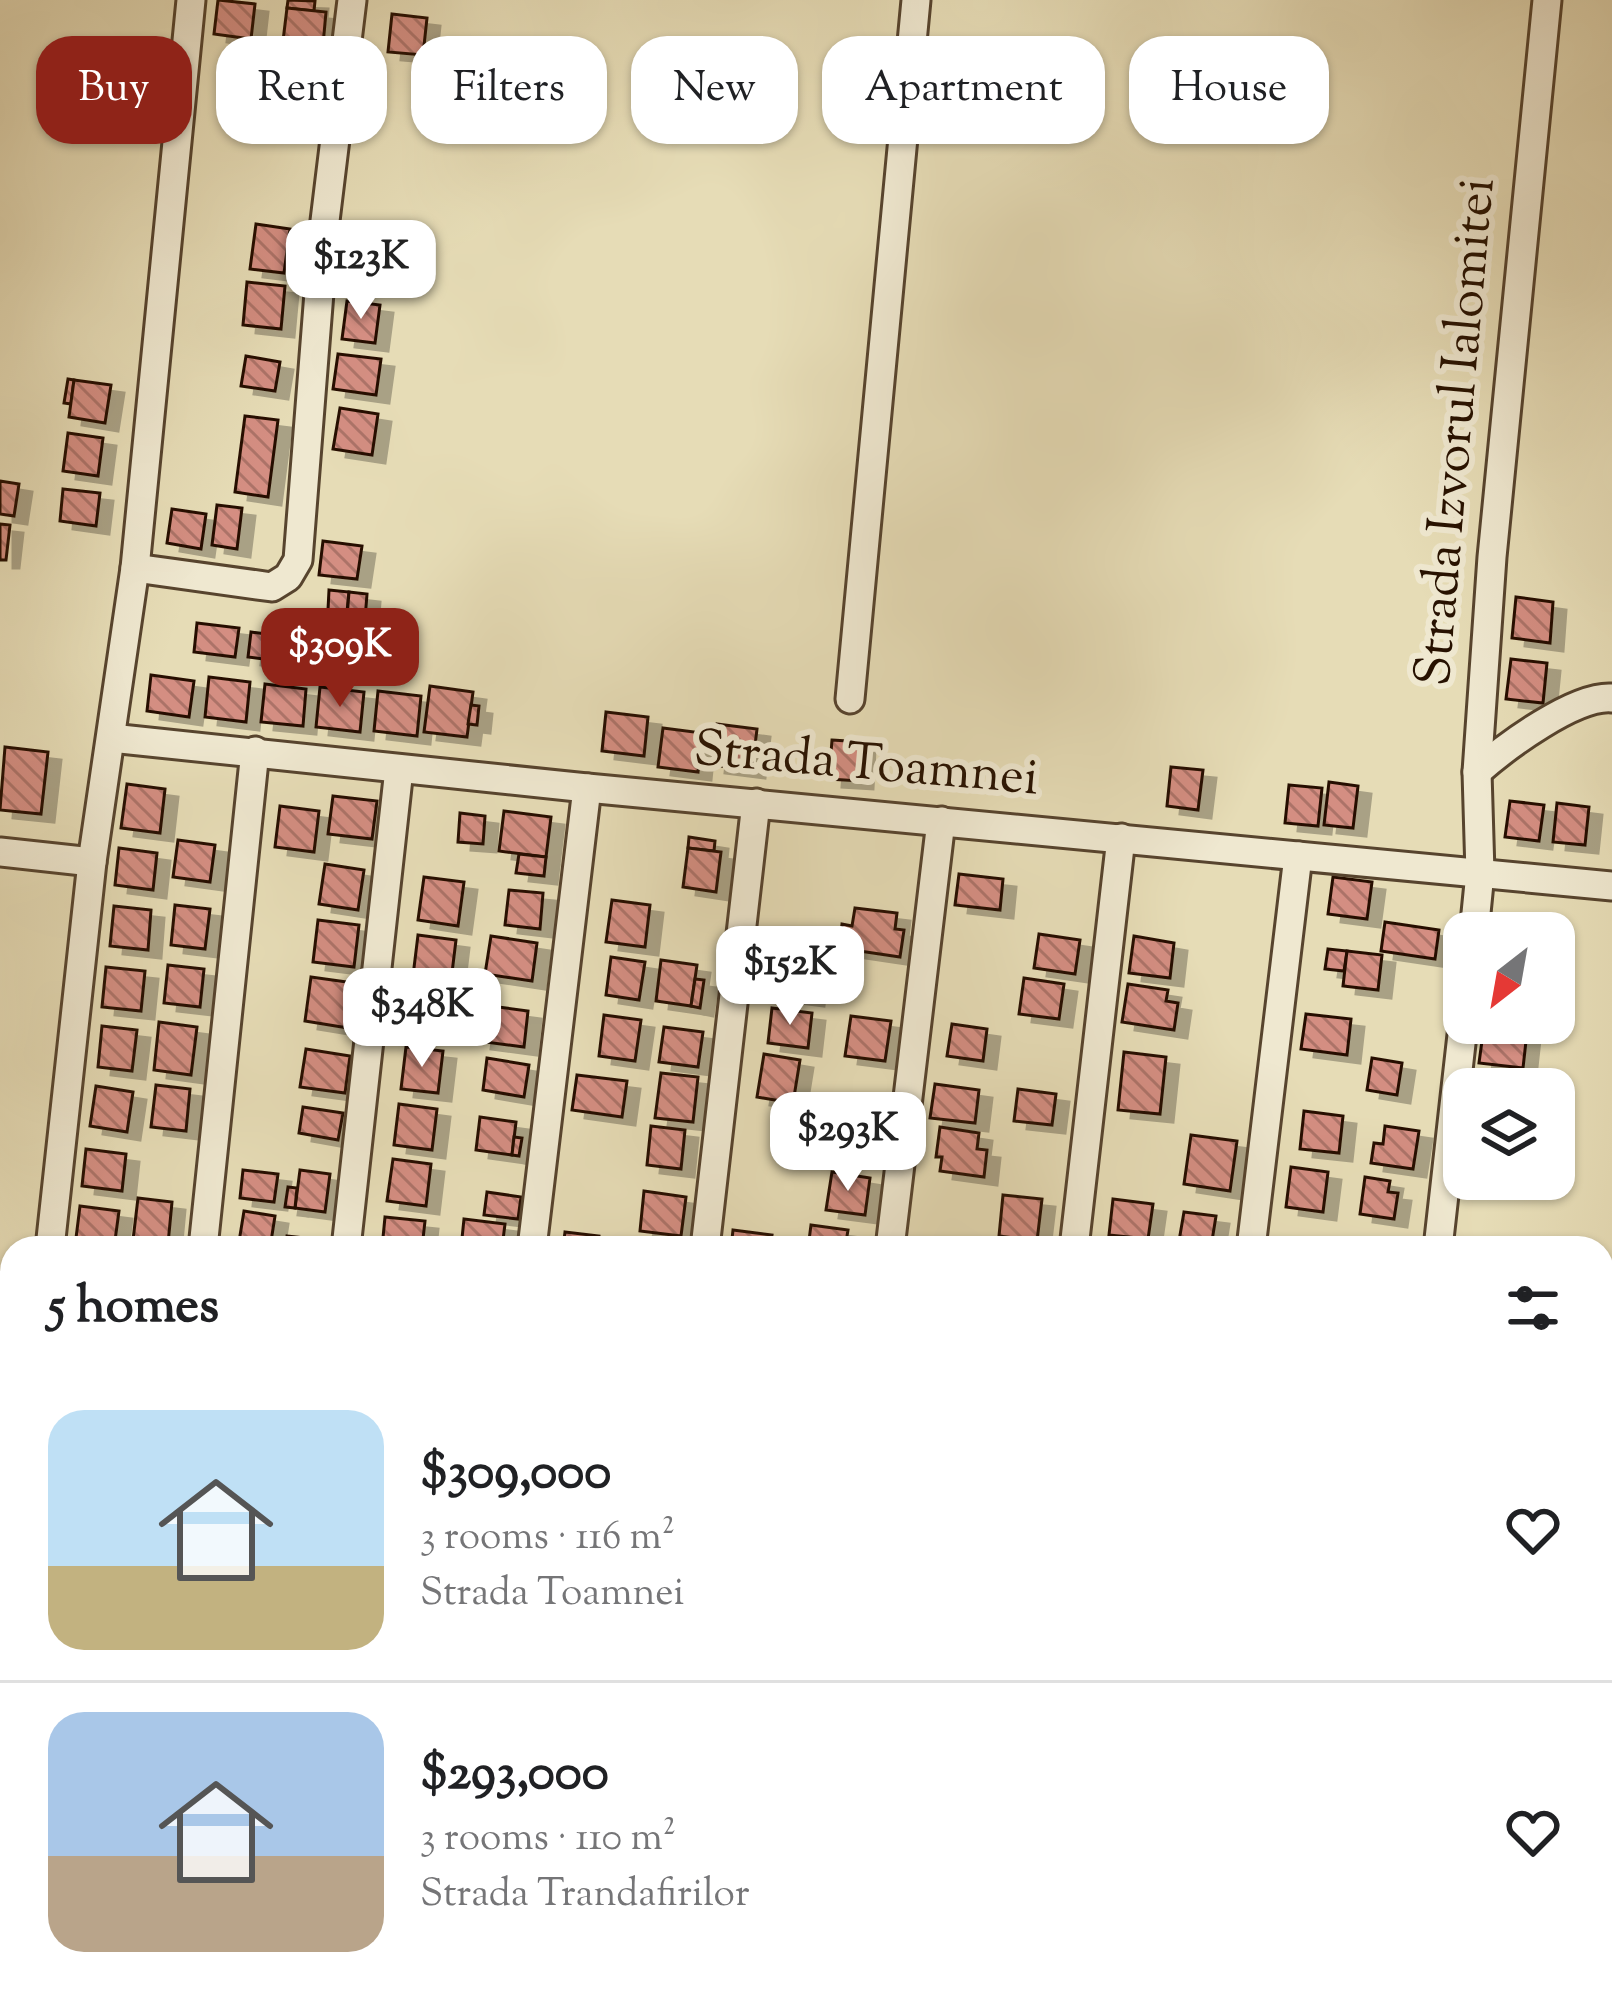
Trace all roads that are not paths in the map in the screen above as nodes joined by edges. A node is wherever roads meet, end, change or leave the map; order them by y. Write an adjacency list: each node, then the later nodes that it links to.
1 (191, 0): 5 (street)
2 (352, 0): 5 (street)
3 (916, 0): 7 (street)
4 (1547, 0): 11 (street, Strada Izvorul Ialomitei)
5 (135, 568): 8 (street)
6 (1612, 698): 11 (street)
7 (850, 699)
8 (111, 738): 9 (street, Strada Toamnei); 18 (street)
9 (255, 752): 10 (street, Strada Toamnei); 24 (street)
10 (400, 769): 12 (street, Strada Toamnei); 25 (street)
11 (1477, 772): 19 (street, Strada Izvorul Ialomitei)
12 (587, 788): 13 (street, Strada Toamnei); 26 (street)
13 (756, 802): 14 (street, Strada Toamnei); 27 (street)
14 (940, 821): 15 (street, Strada Toamnei); 28 (street)
15 (1121, 838): 17 (street, Strada Toamnei); 29 (street)
16 (0, 852): 18 (street)
17 (1298, 856): 19 (street, Strada Toamnei); 30 (street)
18 (92, 862): 23 (street)
19 (1480, 873): 20 (street, Strada Toamnei); 21 (street, Strada Izvorul Ialomitei)
20 (1612, 886)
21 (1476, 912)
22 (1461, 1044): 31 (street)
23 (51, 1236)
24 (204, 1236)
25 (347, 1236)
26 (533, 1236)
27 (706, 1236)
28 (891, 1236)
29 (1075, 1236)
30 (1252, 1236)
31 (1439, 1236)

